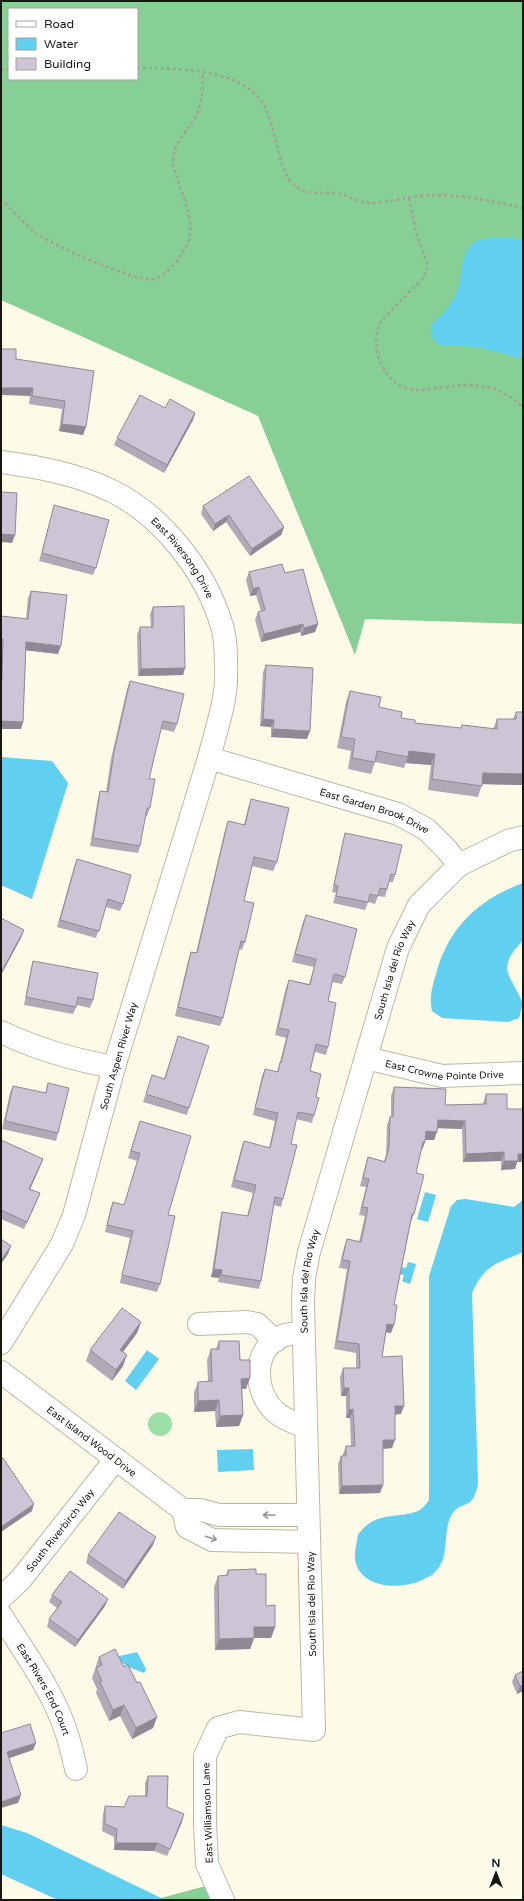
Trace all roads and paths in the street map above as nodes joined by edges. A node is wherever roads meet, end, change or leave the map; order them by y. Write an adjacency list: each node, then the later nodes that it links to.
1 (138, 68): 2 (path)
2 (203, 73): 3 (path); 4 (path)
3 (409, 198): 5 (path); 6 (path)
4 (1, 199)
5 (523, 208)
6 (523, 408)
7 (1, 462): 8 (street, East Riversong Drive)
8 (209, 758): 10 (street, East Garden Brook Drive); 13 (street, South Aspen River Way)
9 (523, 837): 10 (street)
10 (459, 865): 12 (street, South Isla del Rio Way)
11 (1, 1032): 13 (street)
12 (366, 1058): 14 (street, East Crowne Pointe Drive); 16 (street, South Isla del Rio Way)
13 (114, 1067): 18 (street, South Aspen River Way)
14 (523, 1072)
15 (199, 1324): 17 (street)
16 (303, 1332): 17 (street); 20 (street, South Isla del Rio Way)
17 (275, 1341): 20 (street)
18 (1, 1343)
19 (1, 1372): 21 (street, East Island Wood Drive)
20 (306, 1427): 23 (street, South Isla del Rio Way)
21 (116, 1459): 22 (street, East Island Wood Drive); 25 (street, South Riverbirch Way)
22 (183, 1510): 23 (street, one-way to 22); 24 (street, one-way to 24)
23 (308, 1515): 24 (street, South Isla del Rio Way)
24 (309, 1542): 27 (street, South Isla del Rio Way)
25 (1, 1598)
26 (1, 1615): 28 (street, East Rivers End Court)
27 (314, 1730): 29 (street, East Williamson Lane)
28 (76, 1769)
29 (223, 1900)

